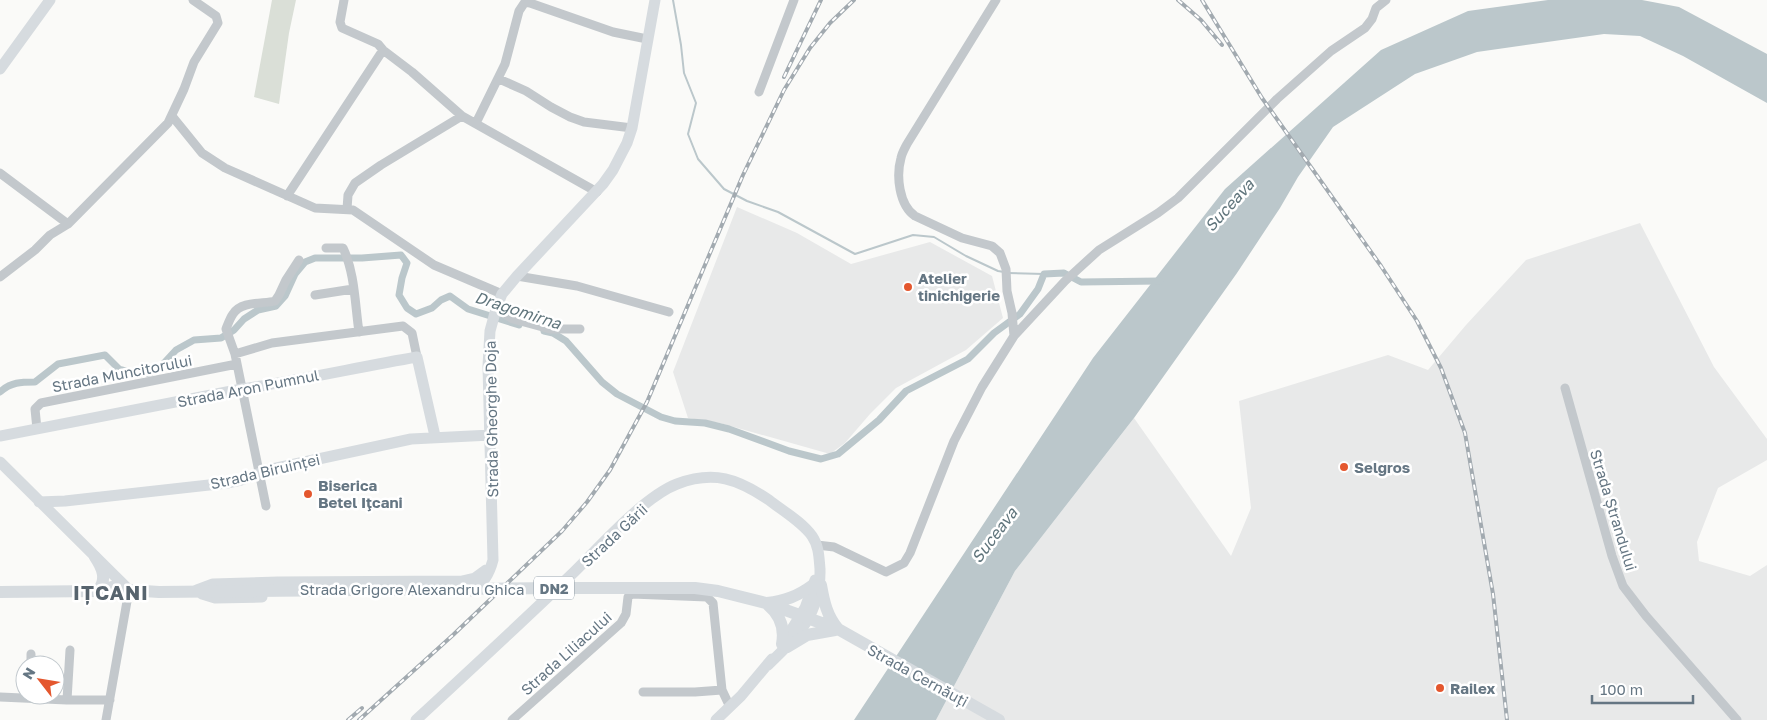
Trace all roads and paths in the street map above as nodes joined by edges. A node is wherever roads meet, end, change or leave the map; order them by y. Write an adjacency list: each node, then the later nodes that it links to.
1 (50, 0): 10 (street)
2 (193, 0): 13 (street)
3 (344, 0): 9 (street)
4 (654, 0): 8 (street, Strada Gheorghe Doja)
5 (794, 0): 12 (street)
6 (996, 0): 33 (street)
7 (1386, 0): 33 (street)
8 (647, 39): 11 (street); 16 (street, Strada Gheorghe Doja)
9 (383, 50): 14 (street); 19 (street)
10 (0, 69)
11 (499, 79): 15 (street); 16 (street)
12 (759, 92)
13 (172, 116): 19 (street); 21 (street)
14 (462, 116): 15 (street); 20 (street)
15 (476, 123): 18 (street)
16 (632, 128): 18 (street, Strada Gheorghe Doja)
17 (0, 173): 21 (street)
18 (597, 192): 24 (street, Strada Gheorghe Doja)
19 (287, 196): 20 (street)
20 (347, 209): 27 (street)
21 (68, 224): 25 (street)
22 (326, 248): 26 (street)
23 (299, 260): 34 (street)
24 (517, 276): 27 (street, Strada Gheorghe Doja); 29 (street)
25 (0, 277)
26 (353, 289): 28 (street); 32 (street)
27 (502, 294): 30 (street, Strada Gheorghe Doja)
28 (315, 295)
29 (668, 312)
30 (494, 315): 31 (street); 40 (street, Strada Gheorghe Doja)
31 (580, 329)
32 (359, 332): 34 (street); 35 (street)
33 (1014, 336): 47 (street)
34 (235, 354): 36 (street)
35 (417, 357): 38 (street, Strada Aron Pumnul); 42 (street)
36 (237, 364): 38 (street); 39 (street, Strada Muncitorului)
37 (1565, 388): 71 (street, Strada Ștrandului)
38 (242, 389): 39 (street, Strada Aron Pumnul); 44 (street)
39 (37, 428): 41 (street, Strada Aron Pumnul)
40 (491, 435): 42 (street, Strada Biruinței); 52 (street, Strada Gheorghe Doja)
41 (0, 436)
42 (434, 436): 44 (street, Strada Biruinței)
43 (1, 468): 45 (street)
44 (259, 473): 45 (street, Strada Biruinței); 46 (street)
45 (39, 502): 48 (street)
46 (266, 506)
47 (817, 545): 49 (street); 67 (street, Strada Gării)
48 (95, 557): 50 (main road); 51 (street)
49 (817, 585): 54 (main road); 55 (street); 56 (main road)
50 (98, 590): 51 (main road, Strada Grigore Alexandru Ghica / DN2); 53 (main road, Strada Grigore Alexandru Ghica / DN2)
51 (129, 590): 52 (main road, Strada Grigore Alexandru Ghica / DN2); 64 (street)
52 (194, 591): 54 (main road, Strada Grigore Alexandru Ghica / DN2)
53 (0, 592)
54 (766, 603): 55 (main road, Strada Grigore Alexandru Ghica / DN2); 57 (main road)
55 (805, 618): 56 (main road, Strada Grigore Alexandru Ghica / DN2); 57 (street)
56 (838, 629): 57 (main road); 70 (main road, Strada Cernăuți / DN2)
57 (785, 645): 65 (street)
58 (70, 650): 63 (street)
59 (722, 690): 60 (street); 65 (street, Strada Liliacului); 68 (street, Strada Liliacului)
60 (643, 692)
61 (0, 698): 62 (street)
62 (15, 698)
63 (67, 700): 64 (street)
64 (110, 700): 66 (street)
65 (730, 707): 69 (street)
66 (106, 720)
67 (416, 720)
68 (512, 720)
69 (716, 720)
70 (999, 720)
71 (1737, 720)

